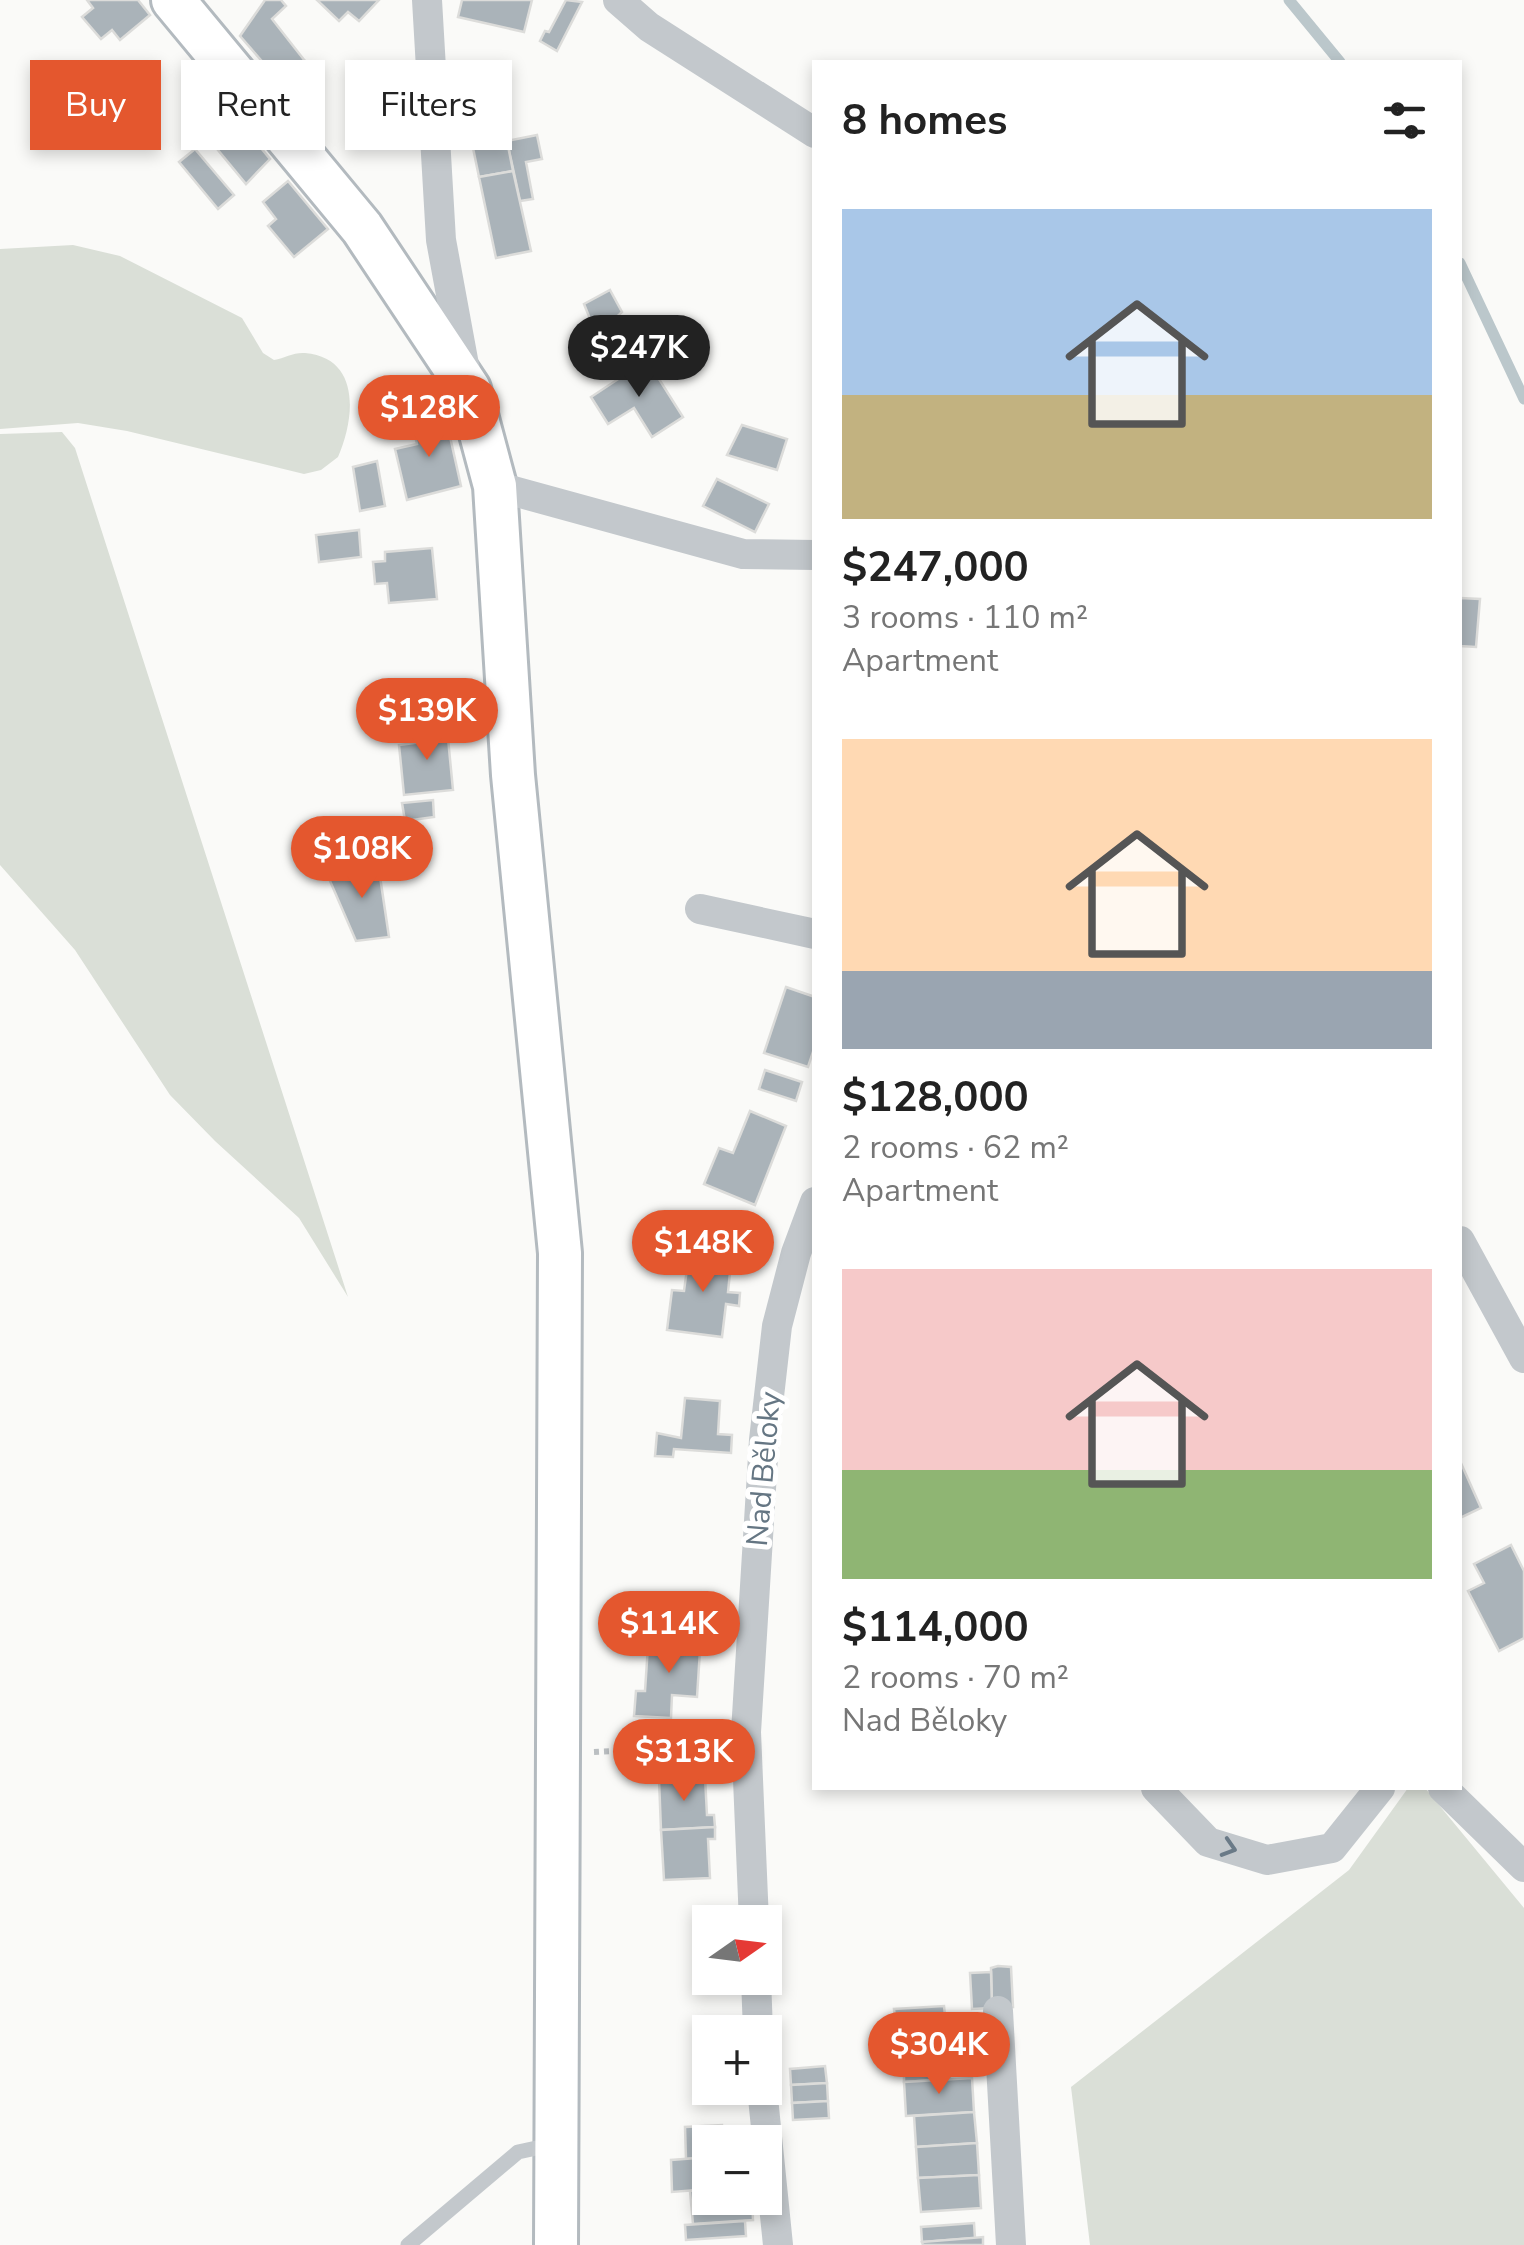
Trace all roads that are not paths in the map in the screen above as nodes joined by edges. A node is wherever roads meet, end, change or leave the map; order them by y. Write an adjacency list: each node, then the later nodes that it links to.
1 (427, 0): 5 (street)
2 (618, 0): 4 (street)
3 (177, 1): 5 (street)
4 (812, 131)
5 (468, 388): 6 (street)
6 (496, 486): 7 (street); 20 (street)
7 (812, 555)
8 (700, 909): 9 (street)
9 (812, 933)
10 (812, 1210): 17 (street, Nad Běloky)
11 (1462, 1245): 12 (street)
12 (1524, 1358)
13 (1158, 1790): 14 (street, one-way to 14)
14 (1378, 1790)
15 (1445, 1790): 16 (street)
16 (1524, 1866)
17 (753, 1905)
18 (998, 2011): 24 (street)
19 (764, 2105): 23 (street)
20 (557, 2143): 21 (lane); 22 (street)
21 (408, 2245)
22 (556, 2245)
23 (778, 2245)
24 (1011, 2245)

